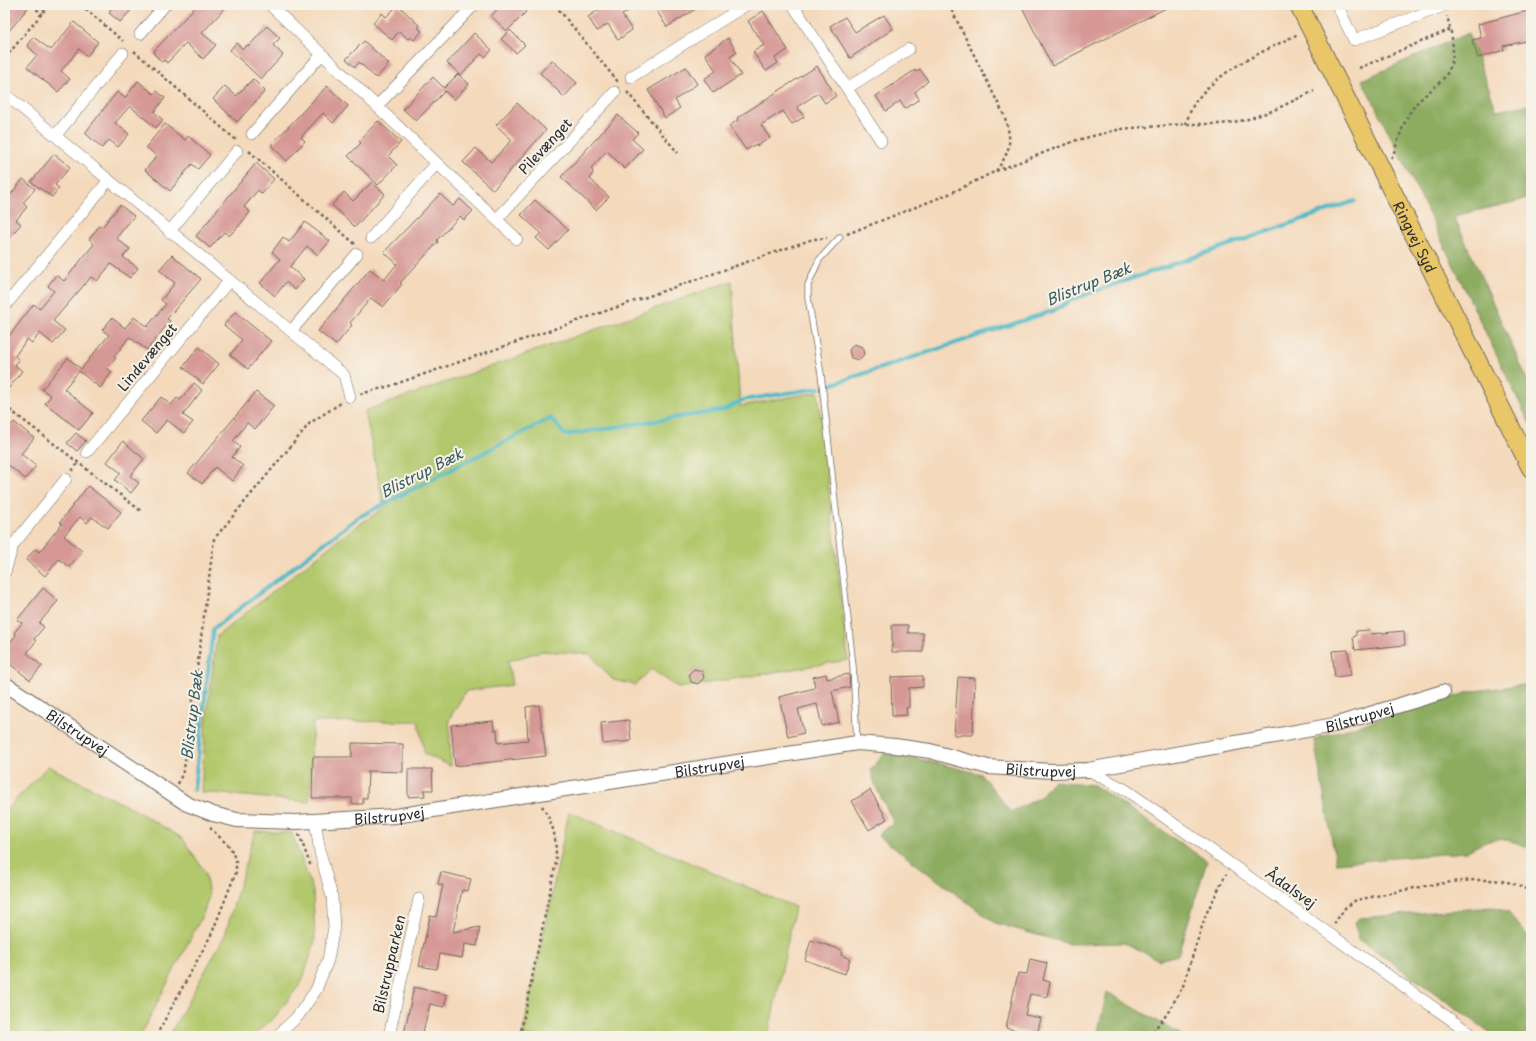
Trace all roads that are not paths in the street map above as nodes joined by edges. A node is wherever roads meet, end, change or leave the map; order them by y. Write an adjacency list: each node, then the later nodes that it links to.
1 (165, 5): 9 (street)
2 (270, 5): 12 (street)
3 (474, 5): 17 (street)
4 (746, 5): 13 (street)
5 (793, 5): 14 (street)
6 (1299, 5): 35 (main road, Ringvej Syd)
7 (1337, 5): 8 (street)
8 (1445, 5)
9 (140, 34)
10 (909, 49): 14 (street)
11 (123, 53): 19 (street)
12 (322, 54): 17 (street); 18 (street)
13 (631, 77)
14 (847, 88): 20 (street)
15 (615, 92): 24 (street, Pilevænget)
16 (5, 94): 19 (street)
17 (377, 106): 22 (street)
18 (252, 134)
19 (56, 135): 23 (street)
20 (881, 141)
21 (242, 149): 25 (street)
22 (437, 163): 24 (street); 27 (street)
23 (109, 180): 25 (street); 31 (street)
24 (497, 220): 28 (street)
25 (169, 232): 30 (street)
26 (840, 237): 40 (lane)
27 (371, 238)
28 (517, 239)
29 (359, 252): 32 (street)
30 (229, 281): 32 (street); 34 (street, Lindevænget)
31 (5, 306)
32 (291, 331): 33 (street)
33 (350, 397)
34 (87, 452)
35 (1531, 468)
36 (66, 479): 37 (street)
37 (5, 572)
38 (5, 684): 42 (street, Bilstrupvej)
39 (1443, 692): 41 (street, Bilstrupvej)
40 (857, 743): 41 (street, Bilstrupvej); 42 (street, Bilstrupvej)
41 (1088, 770): 46 (street, Ådalsvej)
42 (315, 821): 44 (street)
43 (420, 900): 45 (street, Bilstrupparken)
44 (277, 1036)
45 (389, 1036)
46 (1474, 1036)

